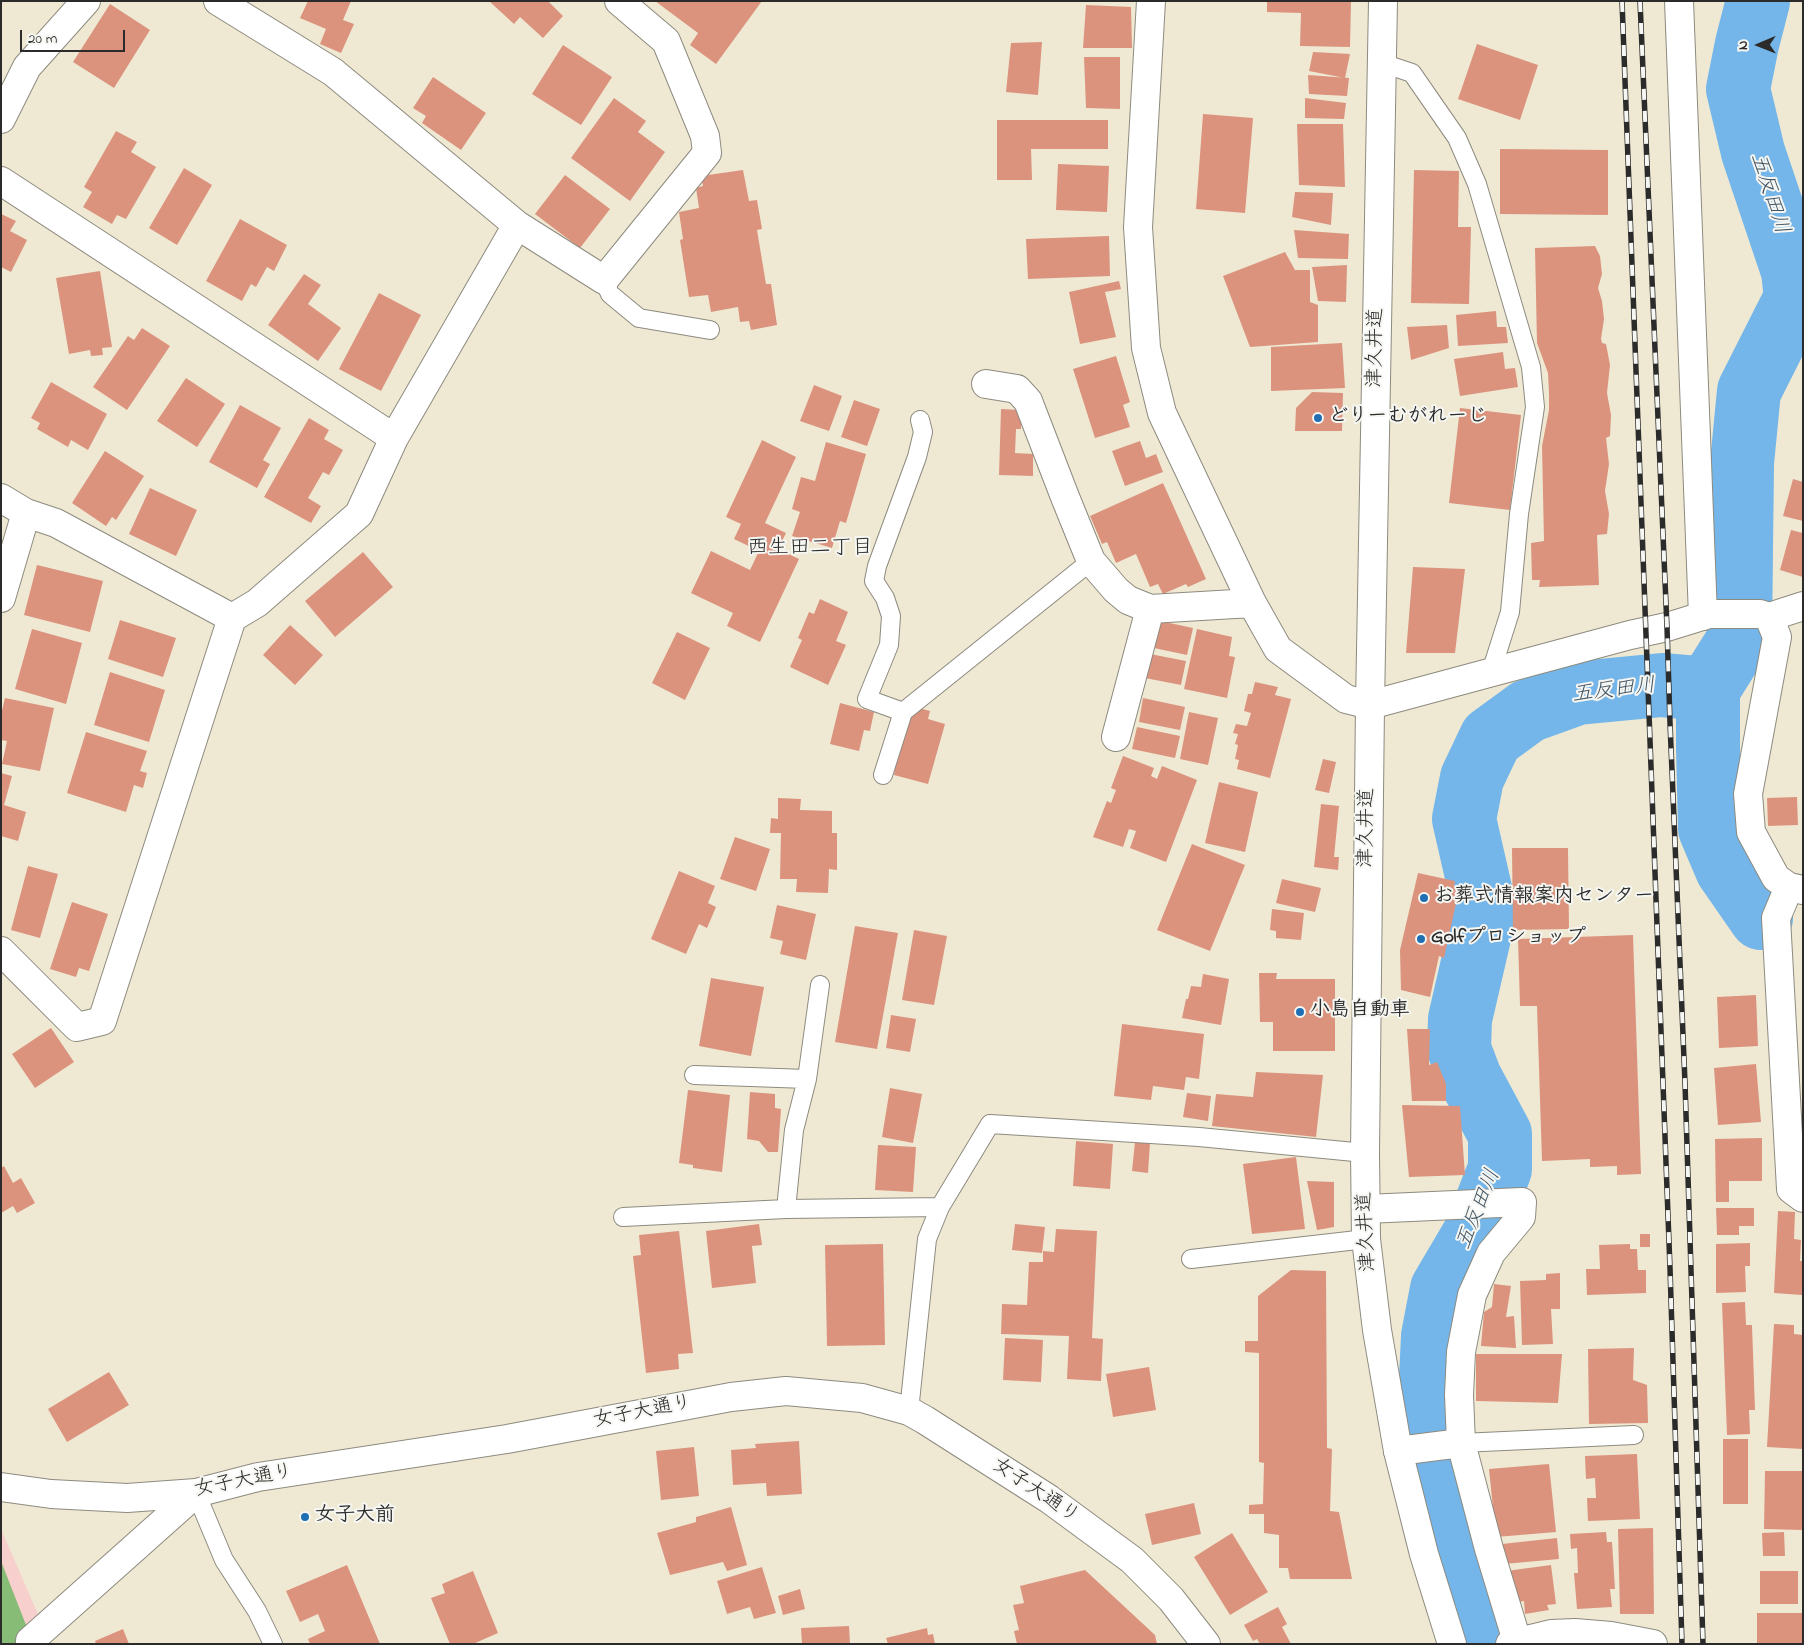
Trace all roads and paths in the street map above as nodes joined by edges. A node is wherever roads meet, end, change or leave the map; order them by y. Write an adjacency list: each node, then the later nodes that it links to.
1 (86, 1): 8 (street)
2 (218, 1): 10 (street)
3 (619, 1): 11 (street)
4 (1151, 1): 20 (street)
5 (1383, 1): 7 (street, 津久井道)
6 (1679, 1): 23 (street)
7 (1382, 63): 26 (lane); 27 (street, 津久井道)
8 (1, 119)
9 (1, 181): 15 (street)
10 (517, 225): 11 (street); 15 (street)
11 (604, 280): 12 (lane)
12 (710, 330)
13 (986, 384): 18 (street)
14 (920, 420): 28 (lane)
15 (394, 438): 25 (street)
16 (1, 498): 17 (street)
17 (26, 513): 19 (street); 25 (street)
18 (1091, 561): 22 (street); 28 (lane)
19 (1, 598)
20 (1252, 603): 22 (street); 27 (street)
21 (1803, 606): 24 (street)
22 (1150, 609): 29 (street)
23 (1706, 615): 24 (street); 26 (street)
24 (1765, 615): 31 (street)
25 (232, 618): 32 (street)
26 (1491, 672): 27 (street)
27 (1370, 705): 36 (street, 津久井道)
28 (903, 712): 30 (lane)
29 (1116, 737)
30 (883, 775)
31 (1796, 889): 37 (street)
32 (1, 951)
33 (820, 985): 35 (lane)
34 (694, 1075): 35 (lane)
35 (807, 1079): 39 (lane)
36 (1365, 1153): 38 (lane); 40 (street, 津久井道)
37 (1803, 1198)
38 (940, 1207): 39 (lane); 44 (lane)
39 (786, 1209): 41 (lane)
40 (1366, 1209): 42 (street, 津久井道); 46 (street)
41 (623, 1217)
42 (1366, 1239): 43 (lane); 47 (street, 津久井道)
43 (1191, 1259)
44 (909, 1411): 49 (street, 女子大通り); 53 (street, 女子大通り)
45 (1634, 1435): 46 (lane)
46 (1448, 1445): 47 (street); 51 (street)
47 (1398, 1451): 54 (street, 津久井道)
48 (1, 1487): 49 (street, 女子大通り)
49 (196, 1493): 50 (street); 52 (lane)
50 (42, 1638)
51 (1514, 1642): 55 (street)
52 (273, 1644)
53 (1206, 1644)
54 (1452, 1644)
55 (1653, 1644)

